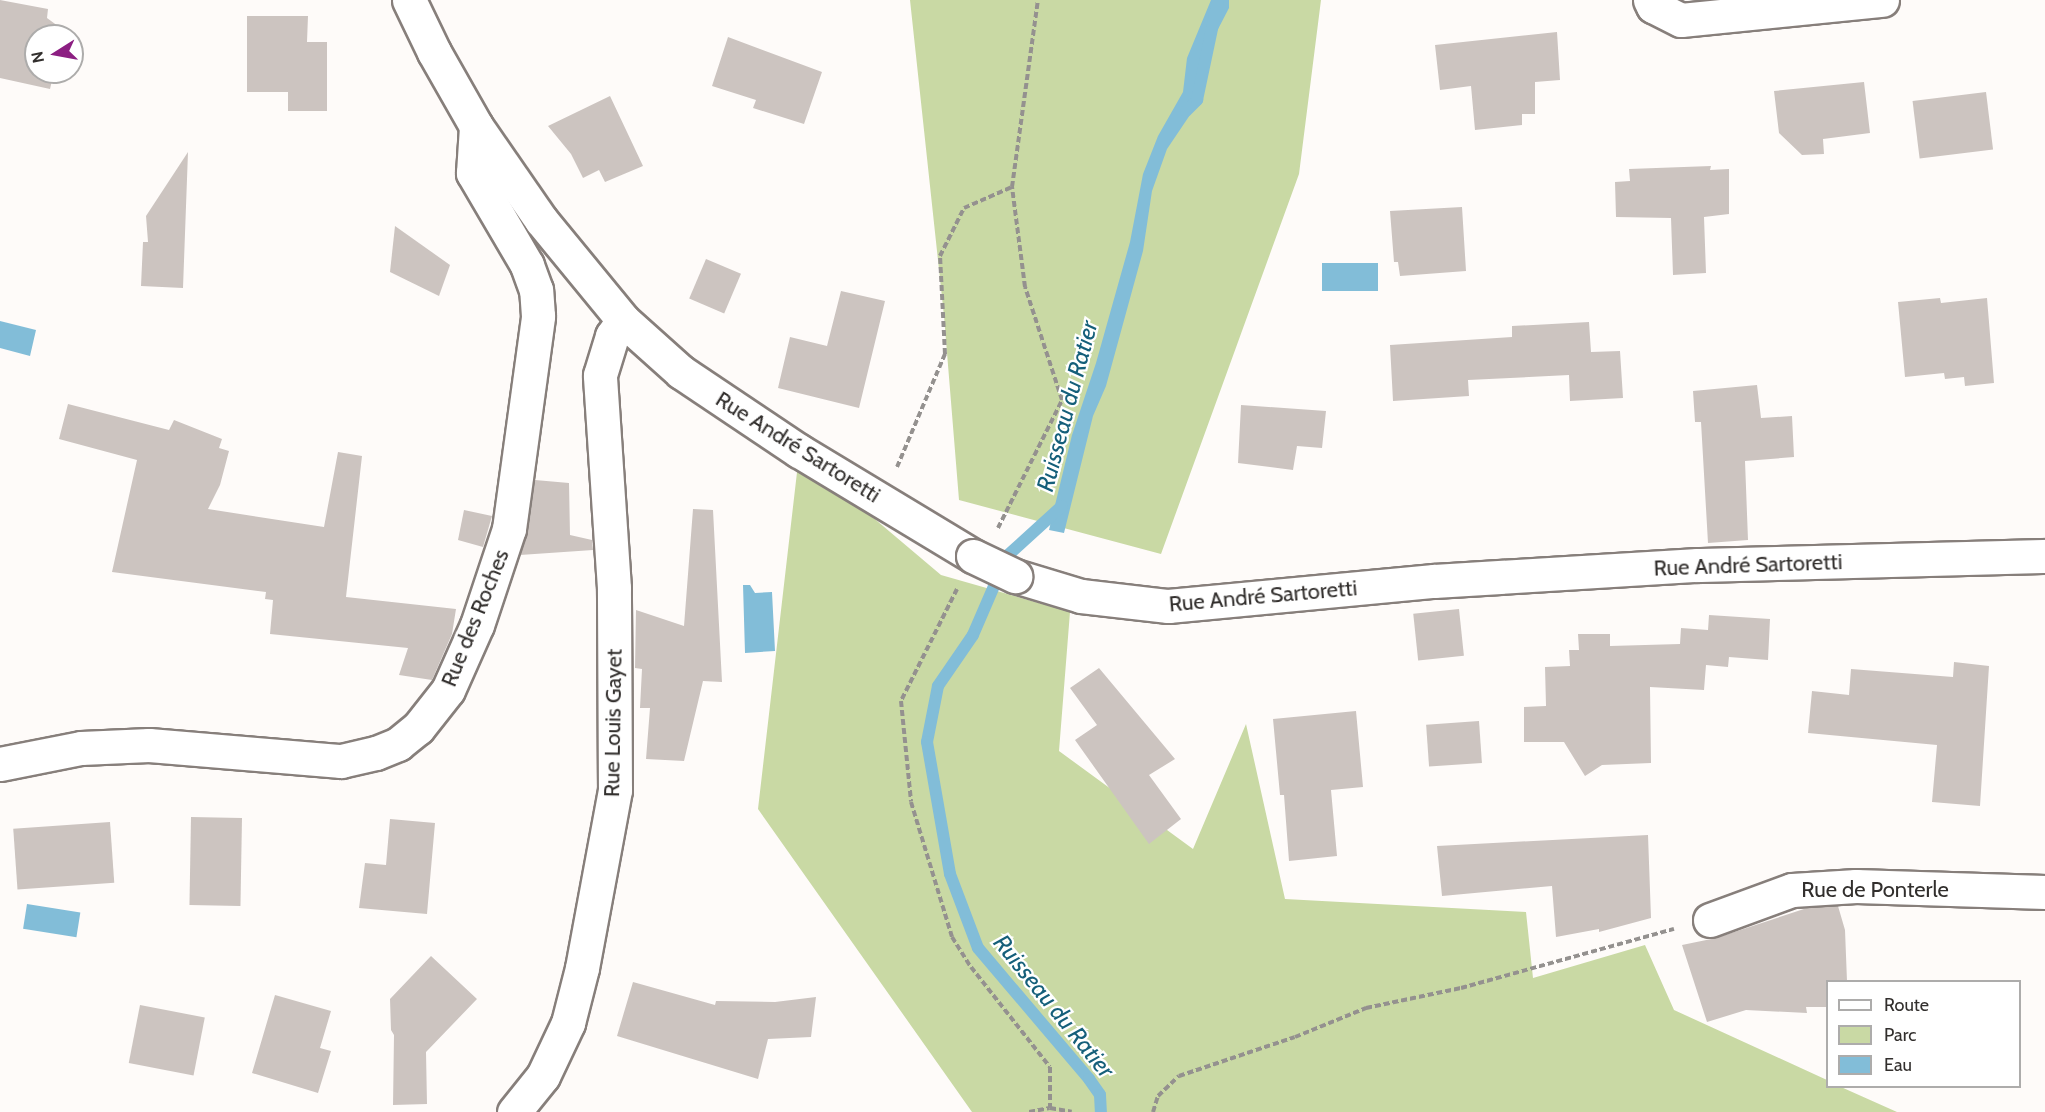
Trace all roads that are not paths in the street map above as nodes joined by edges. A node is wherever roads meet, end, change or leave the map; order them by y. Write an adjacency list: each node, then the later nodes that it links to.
1 (409, 0): 4 (street, Rue André Sartoretti)
2 (1650, 0): 3 (street)
3 (1882, 0)
4 (476, 126): 5 (street, Rue André Sartoretti); 7 (street, Rue des Roches)
5 (623, 320): 6 (street, Rue André Sartoretti, bridge); 10 (street, Rue Louis Gayet)
6 (2045, 556)
7 (0, 764)
8 (2045, 892): 9 (street, Rue de Ponterle)
9 (1710, 920)
10 (514, 1112)

